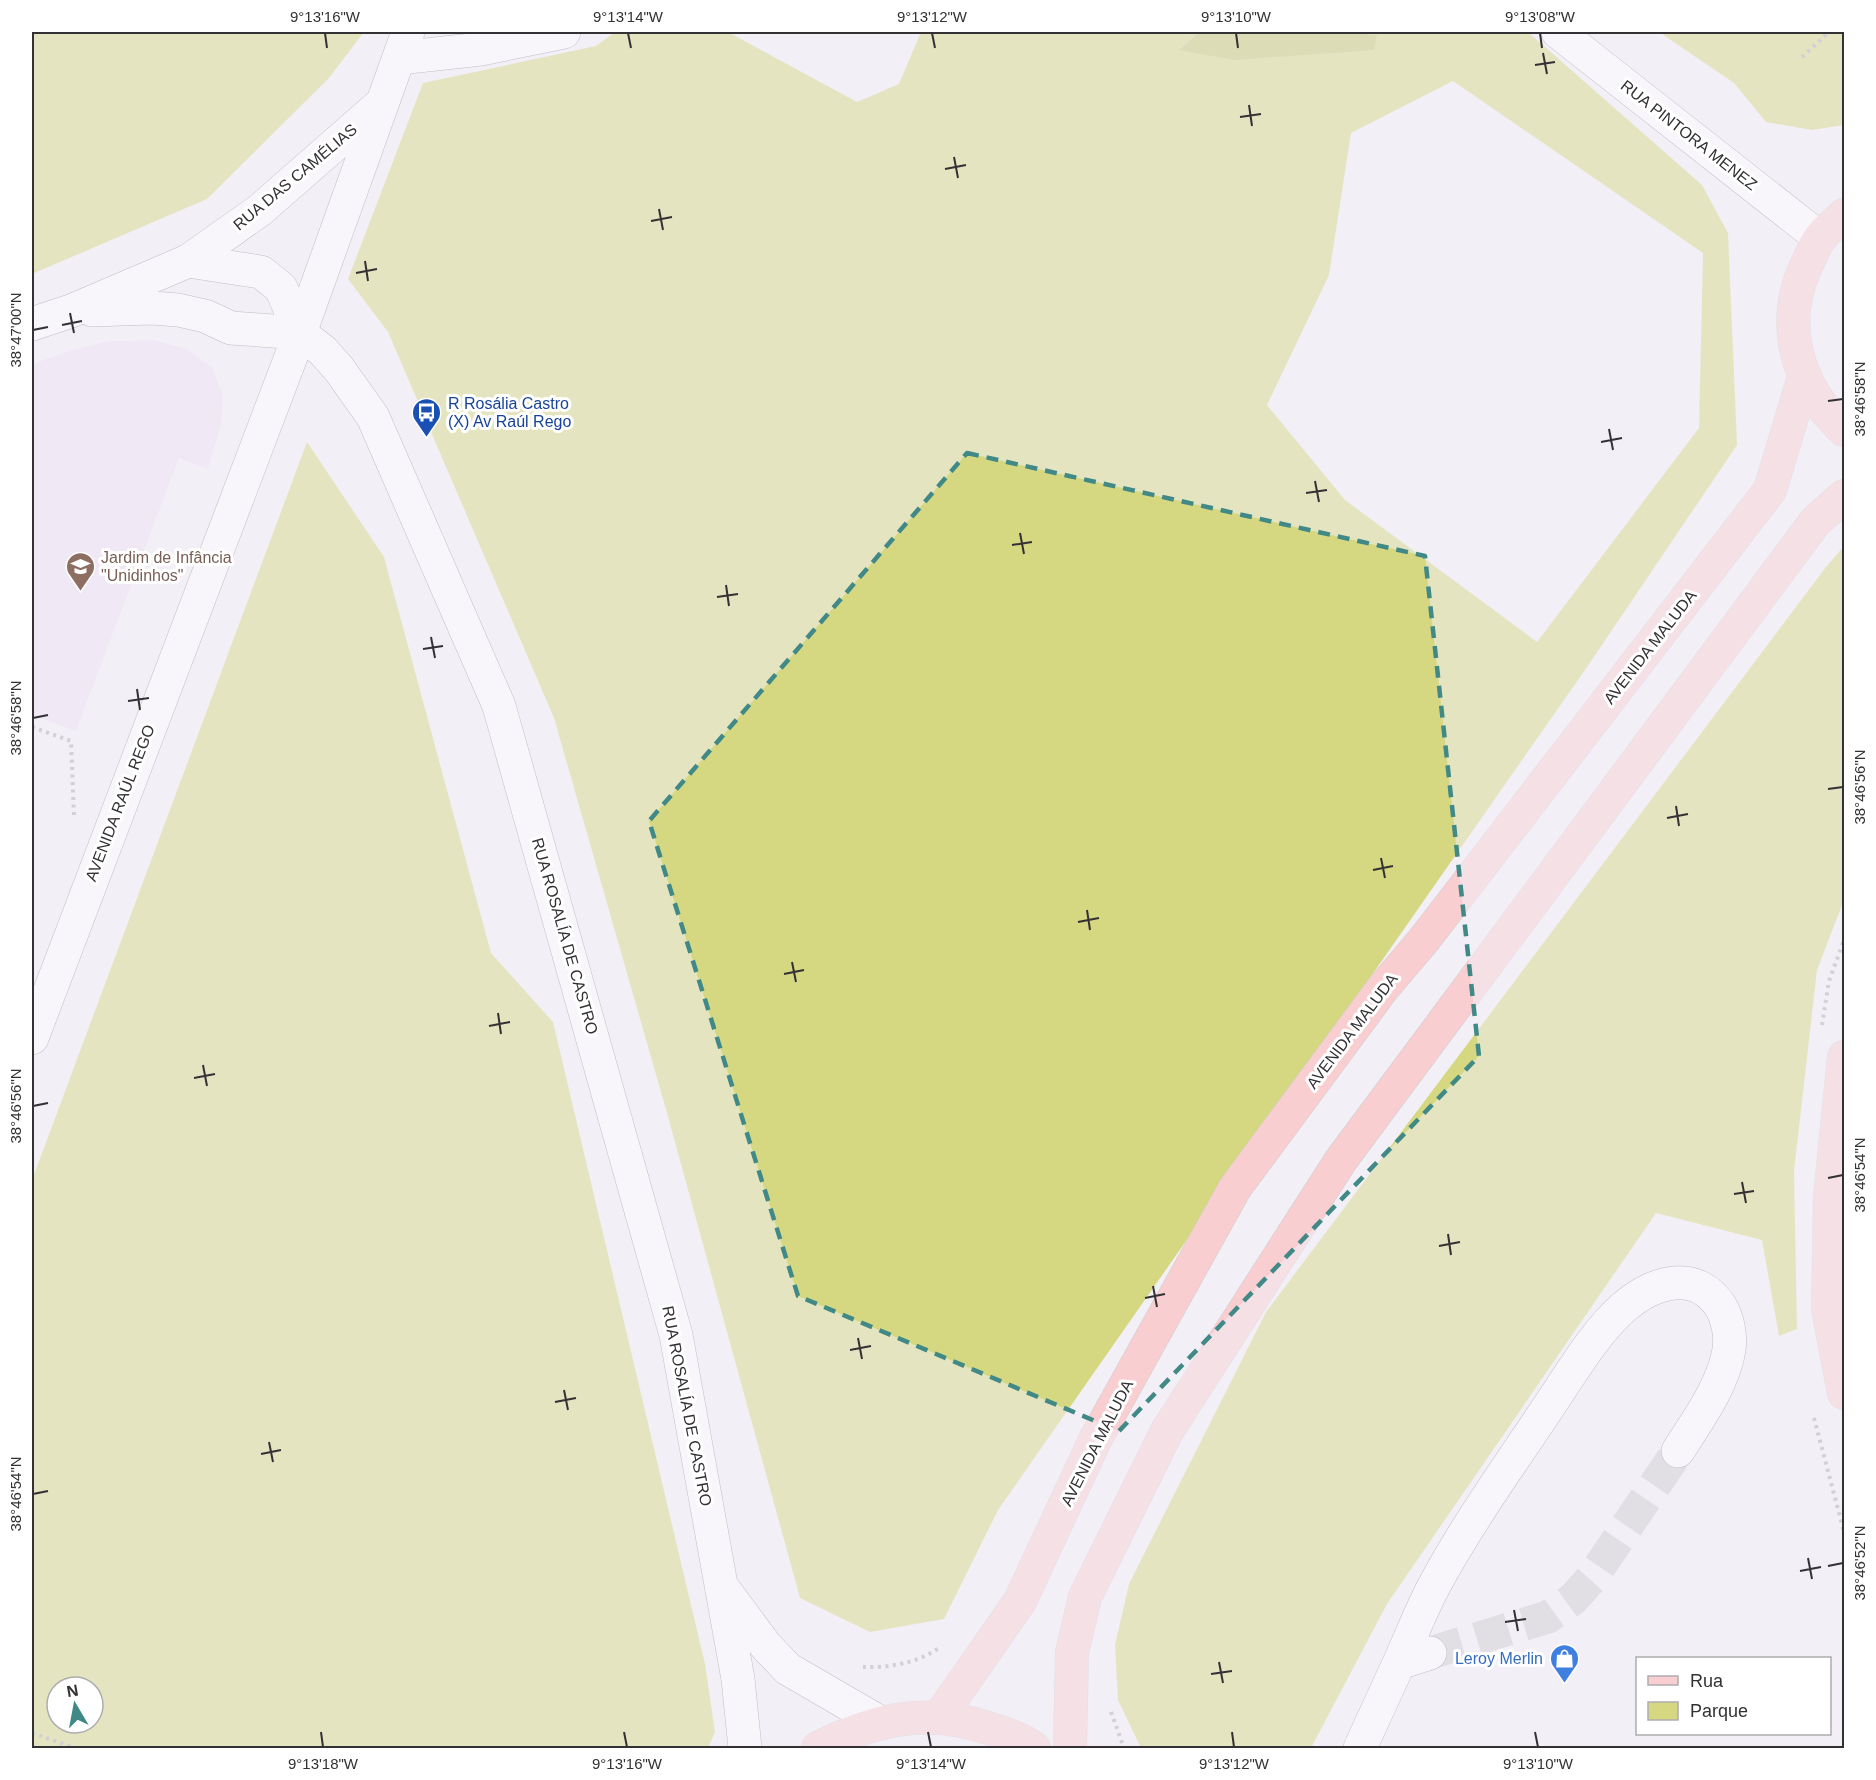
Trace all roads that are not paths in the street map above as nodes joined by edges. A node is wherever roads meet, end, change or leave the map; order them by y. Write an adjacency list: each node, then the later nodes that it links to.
1 (564, 32): 3 (street)
2 (1558, 32): 6 (street, RUA PINTORA MENEZ)
3 (404, 45): 4 (street, RUA DAS CAMÉLIAS)
4 (382, 102): 7 (street, RUA DAS CAMÉLIAS); 10 (street, AVENIDA RAÚL REGO)
5 (1845, 215): 6 (main road)
6 (1820, 238): 11 (main road)
7 (188, 261): 8 (street, RUA DAS CAMÉLIAS); 10 (street)
8 (71, 311): 9 (street, RUA DAS CAMÉLIAS); 10 (street, RUA DAS CAMÉLIAS)
9 (32, 324)
10 (300, 333): 14 (street, AVENIDA RAÚL REGO); 18 (street, RUA ROSALÍA DE CASTRO)
11 (1803, 377): 12 (main road); 21 (main road, AVENIDA MALUDA)
12 (1845, 430)
13 (1845, 496): 26 (main road)
14 (32, 1038)
15 (1845, 1057): 16 (main road)
16 (1845, 1393)
17 (1678, 1451): 20 (street)
18 (720, 1583): 22 (street, RUA ROSALÍA DE CASTRO); 23 (street, RUA ROSALÍA DE CASTRO)
19 (1430, 1653): 20 (street)
20 (1399, 1663): 27 (street)
21 (940, 1716): 22 (main road); 25 (main road)
22 (881, 1723): 24 (main road)
23 (745, 1749)
24 (818, 1749)
25 (1034, 1749)
26 (1070, 1749)
27 (1360, 1749)

